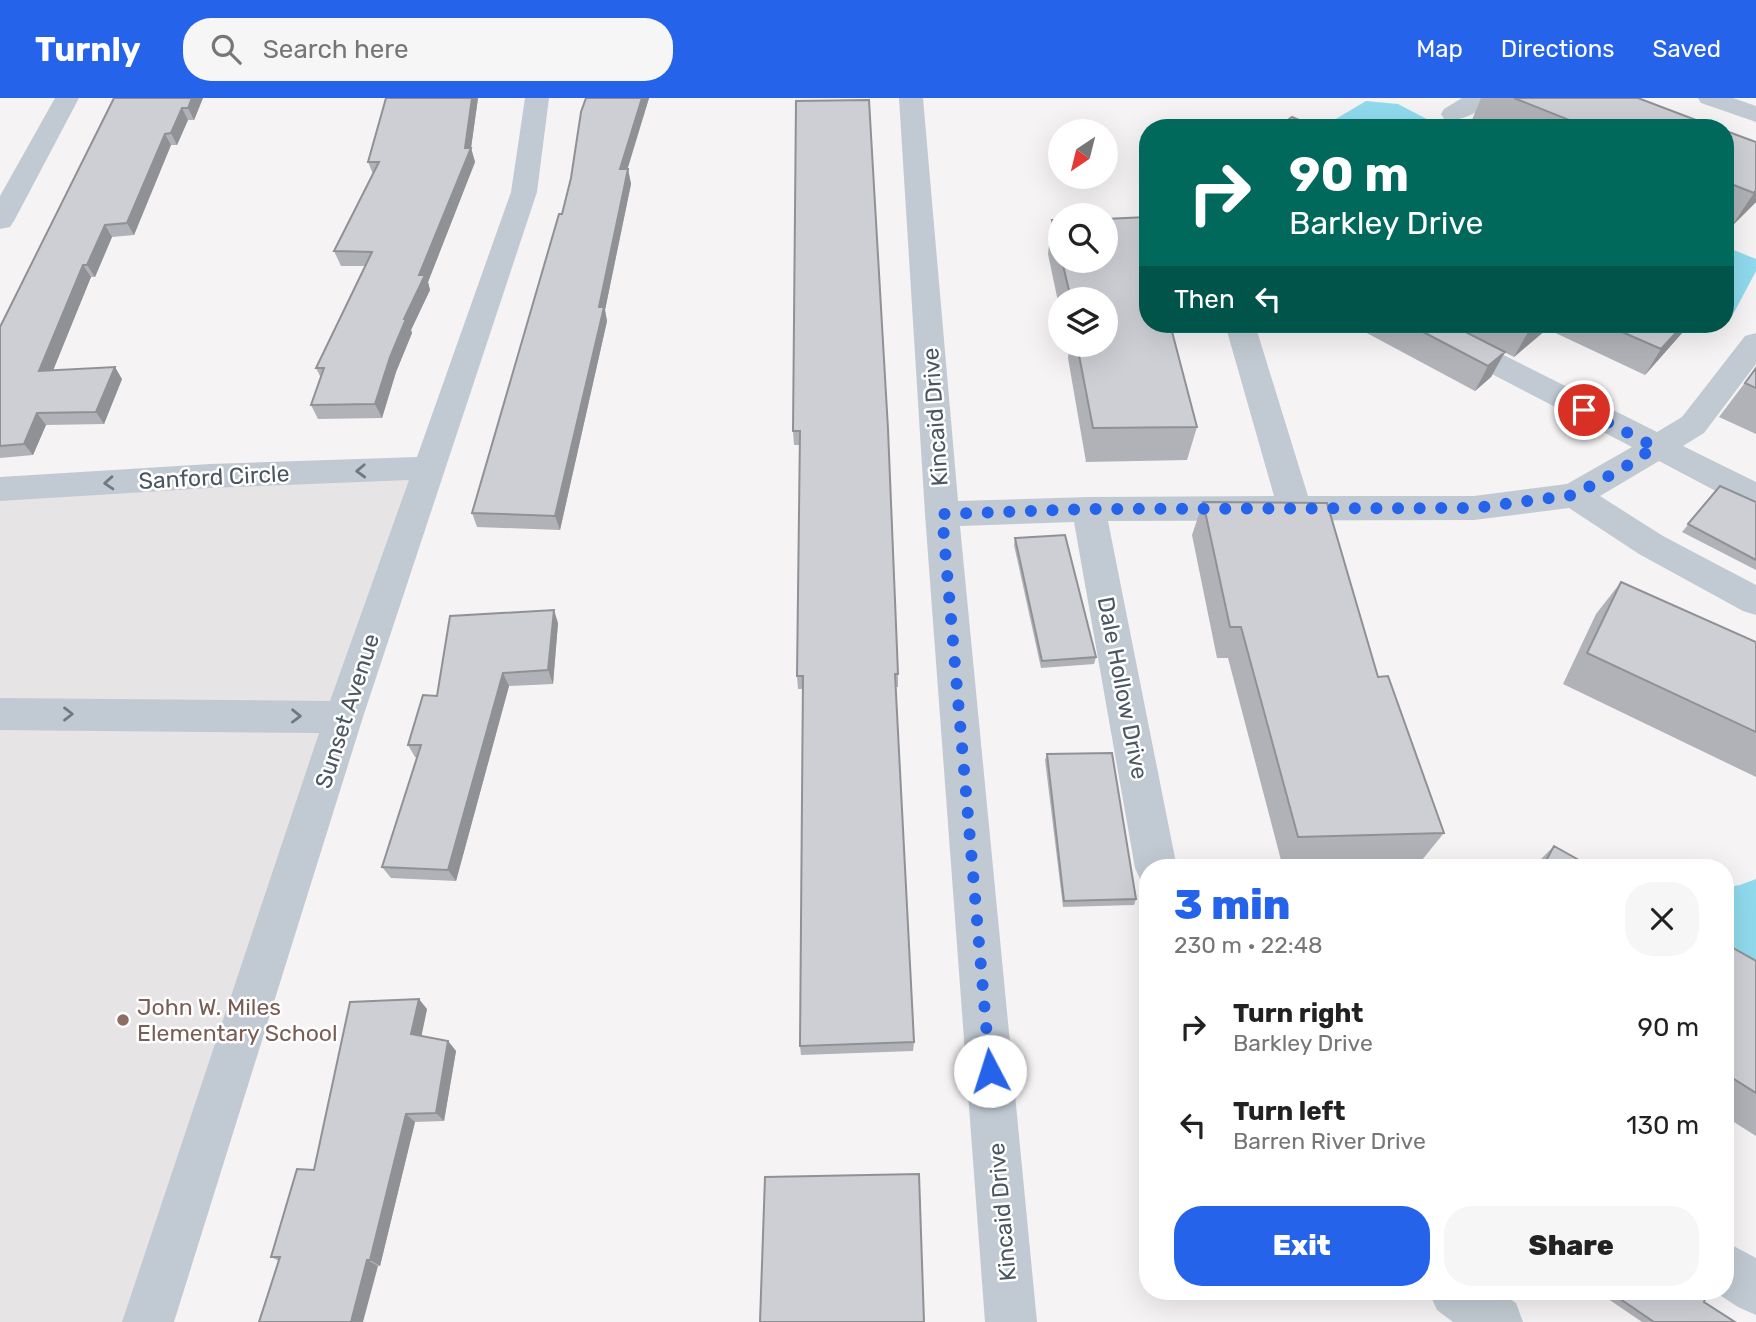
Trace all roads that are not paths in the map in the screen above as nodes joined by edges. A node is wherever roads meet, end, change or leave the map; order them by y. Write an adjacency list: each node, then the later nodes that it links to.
1 (67, 98): 8 (street)
2 (537, 98): 13 (street, Sunset Avenue)
3 (911, 98): 19 (street, Kincaid Drive)
4 (1480, 98): 6 (street)
5 (1710, 98): 7 (street)
6 (1453, 114)
7 (1756, 115)
8 (0, 221)
9 (1243, 333): 18 (street)
10 (1436, 333): 12 (street)
11 (1756, 342): 12 (street)
12 (1655, 447): 15 (street); 16 (street)
13 (429, 468): 14 (street, Sanford Circle, one-way to 14); 22 (street, Sunset Avenue)
14 (0, 489)
15 (1574, 495): 18 (street); 20 (street)
16 (1756, 497)
17 (1089, 509): 18 (street); 19 (street); 23 (street, Dale Hollow Drive)
18 (1295, 509)
19 (942, 514): 28 (street, Kincaid Drive)
20 (1756, 601)
21 (0, 714): 22 (street, one-way to 22)
22 (344, 717): 27 (street, Sunset Avenue)
23 (1154, 859)
24 (1734, 1274): 25 (street)
25 (1756, 1289)
26 (1466, 1300): 29 (street)
27 (148, 1322)
28 (1011, 1322)
29 (1497, 1322)

